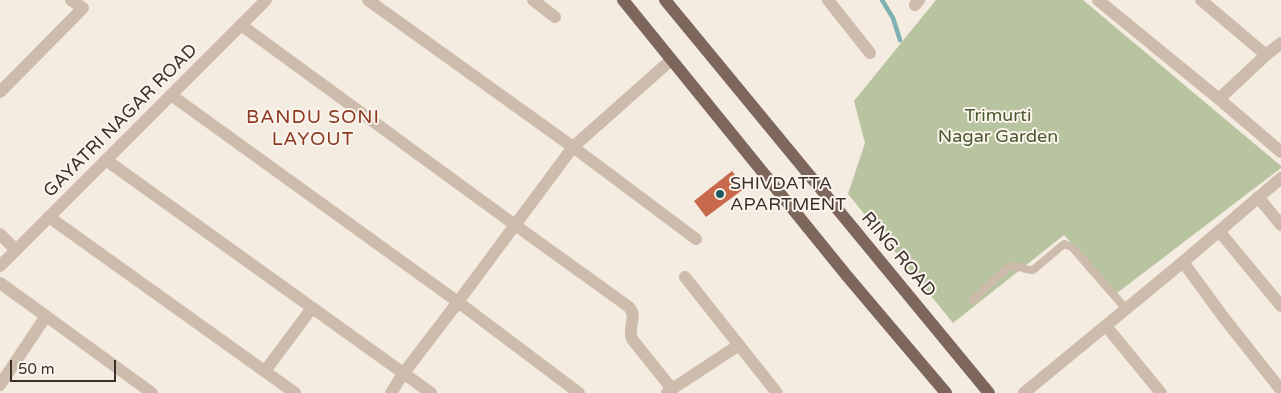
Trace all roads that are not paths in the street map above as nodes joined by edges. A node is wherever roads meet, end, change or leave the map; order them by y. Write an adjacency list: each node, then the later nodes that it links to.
1 (71, 0): 10 (street)
2 (266, 0): 12 (street, GAYATRI NAGAR ROAD)
3 (368, 0): 20 (street)
4 (533, 0): 11 (street)
5 (623, 0): 16 (main road)
6 (665, 0): 57 (main road, RING ROAD)
7 (828, 0): 14 (street)
8 (1098, 0): 19 (street)
9 (1201, 0): 15 (street)
10 (87, 4): 17 (street)
11 (555, 17)
12 (241, 25): 18 (street, GAYATRI NAGAR ROAD); 26 (street)
13 (1281, 43): 15 (street)
14 (870, 54)
15 (1266, 55): 19 (street)
16 (671, 60): 20 (street); 56 (main road)
17 (0, 92)
18 (171, 95): 22 (street, GAYATRI NAGAR ROAD); 37 (street)
19 (1219, 99): 21 (street)
20 (573, 147): 26 (street); 30 (street)
21 (1281, 152)
22 (106, 160): 25 (street, GAYATRI NAGAR ROAD); 39 (street)
23 (1281, 178): 24 (street)
24 (1258, 198): 27 (street); 28 (street)
25 (49, 217): 31 (street, GAYATRI NAGAR ROAD); 44 (street)
26 (515, 225): 37 (street); 48 (street)
27 (1281, 225)
28 (1219, 231): 32 (street); 38 (street)
29 (0, 234): 31 (street)
30 (696, 239)
31 (16, 250): 33 (street, GAYATRI NAGAR ROAD)
32 (1183, 262): 40 (street); 47 (street)
33 (0, 266)
34 (685, 277): 43 (street)
35 (0, 283): 41 (street)
36 (974, 300): 40 (lane)
37 (458, 302): 45 (street); 54 (street)
38 (1281, 306)
39 (312, 308): 44 (street); 45 (street)
40 (1126, 309): 42 (street)
41 (46, 316): 46 (street); 50 (street)
42 (1106, 326): 58 (street); 59 (street)
43 (739, 345): 48 (street); 55 (street)
44 (265, 371): 51 (street)
45 (403, 374): 52 (street); 53 (street)
46 (0, 387): 49 (street)
47 (1281, 390)
48 (670, 391)
49 (6, 393)
50 (152, 393)
51 (296, 393)
52 (391, 393)
53 (431, 393)
54 (578, 393)
55 (777, 393)
56 (946, 393)
57 (989, 393)
58 (1024, 393)
59 (1161, 393)

